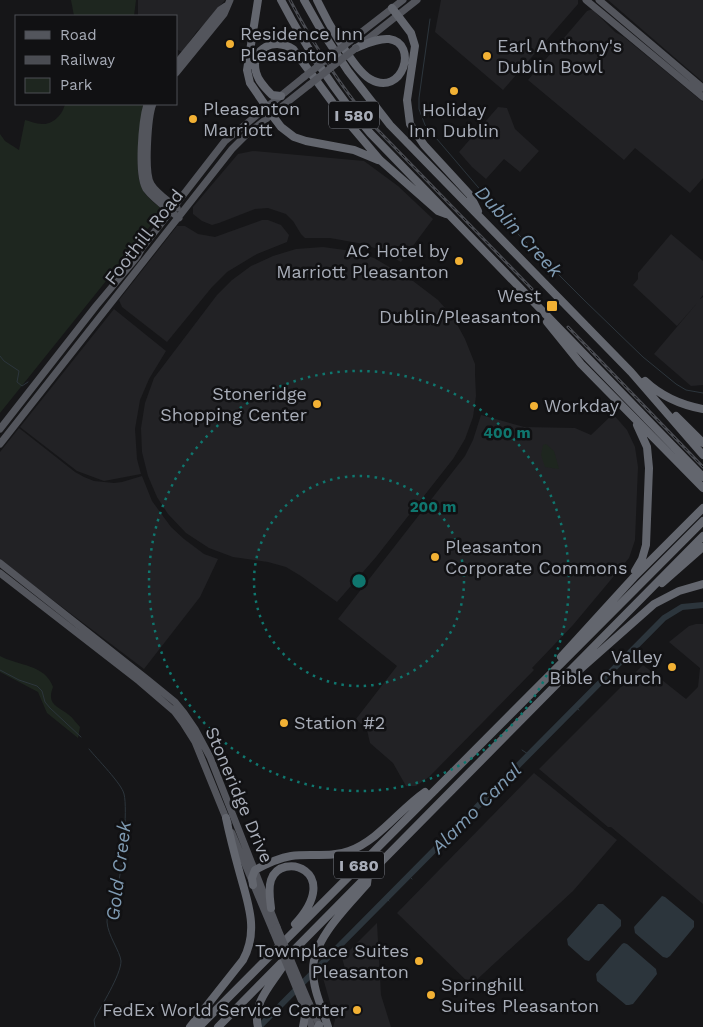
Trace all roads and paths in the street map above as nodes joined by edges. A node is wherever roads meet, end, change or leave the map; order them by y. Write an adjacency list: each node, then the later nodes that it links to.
1 (258, 0): 21 (highway)
2 (281, 0): 25 (highway, I 580)
3 (304, 0): 27 (highway, I 580)
4 (317, 0): 12 (highway)
5 (403, 0): 10 (main road, Foothill Road)
6 (417, 0): 11 (main road, Foothill Road)
7 (586, 0): 15 (main road)
8 (599, 0): 15 (main road)
9 (228, 3): 13 (main road); 14 (main road)
10 (392, 8): 11 (highway); 17 (main road, Foothill Road, bridge)
11 (398, 15): 12 (main road, Foothill Road); 27 (highway)
12 (356, 48): 22 (main road, Foothill Road, bridge)
13 (178, 61)
14 (178, 71)
15 (680, 73): 16 (main road); 18 (main road)
16 (703, 88)
17 (281, 96): 21 (main road, Foothill Road); 23 (highway)
18 (703, 97)
19 (147, 105): 24 (main road)
20 (153, 105): 24 (main road)
21 (266, 108): 22 (highway); 24 (main road, Foothill Road)
22 (272, 115): 23 (highway); 26 (main road, Foothill Road)
23 (380, 160): 25 (highway)
24 (172, 208): 26 (main road); 33 (main road, Foothill Road)
25 (447, 214): 28 (highway, I 580)
26 (181, 216): 35 (main road, Foothill Road)
27 (481, 217): 29 (highway, I 580)
28 (533, 302): 32 (highway); 37 (highway, I 580)
29 (631, 372): 30 (highway, I 580); 31 (highway)
30 (652, 394): 34 (highway); 36 (highway, I 580)
31 (703, 409)
32 (629, 413): 38 (highway); 47 (highway)
33 (0, 429)
34 (703, 443)
35 (0, 444)
36 (703, 455)
37 (703, 477)
38 (703, 488)
39 (703, 508): 47 (highway)
40 (703, 521): 48 (highway, I 680)
41 (703, 536): 46 (highway, I 680)
42 (703, 547): 46 (highway)
43 (0, 563): 52 (main road, Stoneridge Drive)
44 (0, 573): 51 (main road, Stoneridge Drive)
45 (703, 584): 49 (highway)
46 (652, 588): 49 (highway, I 680)
47 (611, 602): 48 (highway)
48 (552, 672): 50 (highway, I 680)
49 (544, 697): 53 (highway, I 680)
50 (438, 785): 52 (highway); 57 (highway, I 680)
51 (226, 818): 54 (main road, Stoneridge Drive); 61 (highway)
52 (255, 870): 54 (highway); 55 (main road, Stoneridge Drive)
53 (368, 876): 58 (highway, I 680); 66 (highway)
54 (253, 885): 56 (main road, Stoneridge Drive)
55 (271, 908): 56 (main road, Stoneridge Drive); 57 (highway)
56 (275, 929): 59 (main road, Stoneridge Drive, bridge)
57 (280, 945): 62 (highway, I 680)
58 (293, 952): 63 (highway, I 680); 64 (highway)
59 (307, 1005): 60 (main road, Stoneridge Drive); 65 (highway)
60 (317, 1026)
61 (190, 1027)
62 (198, 1027)
63 (218, 1027)
64 (258, 1027)
65 (303, 1027)
66 (328, 1027)

